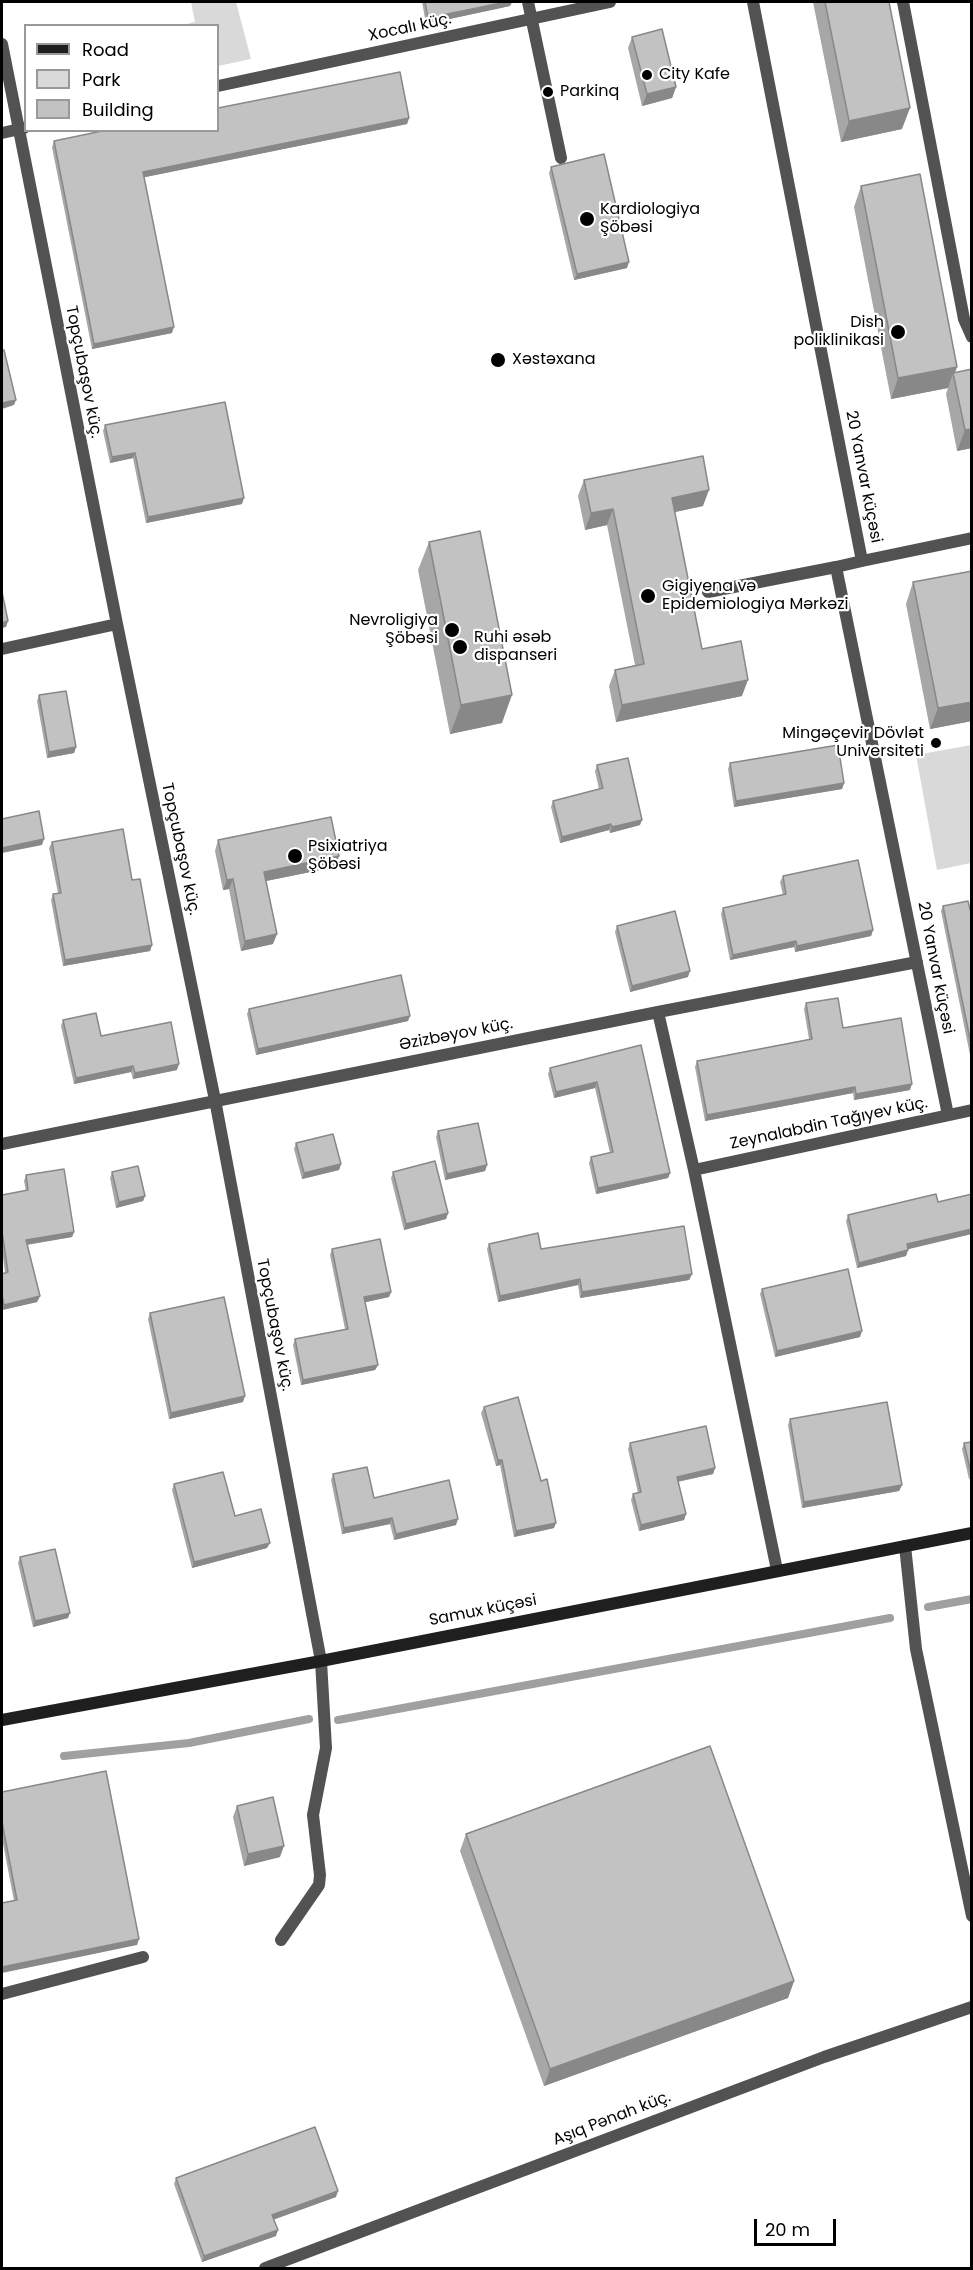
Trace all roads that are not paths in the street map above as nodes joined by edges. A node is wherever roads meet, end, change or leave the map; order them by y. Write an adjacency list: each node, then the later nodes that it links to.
1 (528, 2): 5 (street)
2 (610, 2): 5 (street, Xocalı küç.)
3 (753, 2): 13 (street, 20 Yanvar küçəsi)
4 (903, 2): 11 (street)
5 (531, 19): 7 (street, Xocalı küç.); 10 (street)
6 (2, 44): 8 (street, Topçubaşov küç.)
7 (219, 86)
8 (21, 129): 9 (street); 16 (street, Topçubaşov küç.)
9 (2, 133)
10 (561, 158)
11 (972, 337)
12 (972, 538): 13 (street)
13 (862, 561): 14 (street, 20 Yanvar küçəsi)
14 (836, 567): 15 (street); 18 (street, 20 Yanvar küçəsi)
15 (708, 592)
16 (117, 624): 17 (street); 20 (street, Topçubaşov küç.)
17 (2, 649)
18 (917, 962): 19 (street, Əzizbəyov küç.); 22 (street, 20 Yanvar küçəsi)
19 (658, 1012): 20 (street, Əzizbəyov küç.); 24 (street)
20 (214, 1100): 23 (street, Əzizbəyov küç.); 28 (street, Topçubaşov küç.)
21 (972, 1110): 22 (street, Zeynalabdin Tağıyev küç.)
22 (948, 1115): 24 (street, Zeynalabdin Tağıyev küç.)
23 (2, 1144)
24 (694, 1170): 27 (street)
25 (972, 1533): 26 (main road, Samux küçəsi)
26 (905, 1546): 27 (main road, Samux küçəsi); 30 (street)
27 (777, 1570): 28 (main road, Samux küçəsi)
28 (321, 1661): 29 (main road, Samux küçəsi); 31 (street, Topçubaşov küç.)
29 (2, 1720)
30 (972, 1916)
31 (281, 1940)
32 (143, 1957): 33 (street)
33 (2, 1994)
34 (972, 2007): 35 (street, Aşıq Pənah küç.)
35 (265, 2268)

